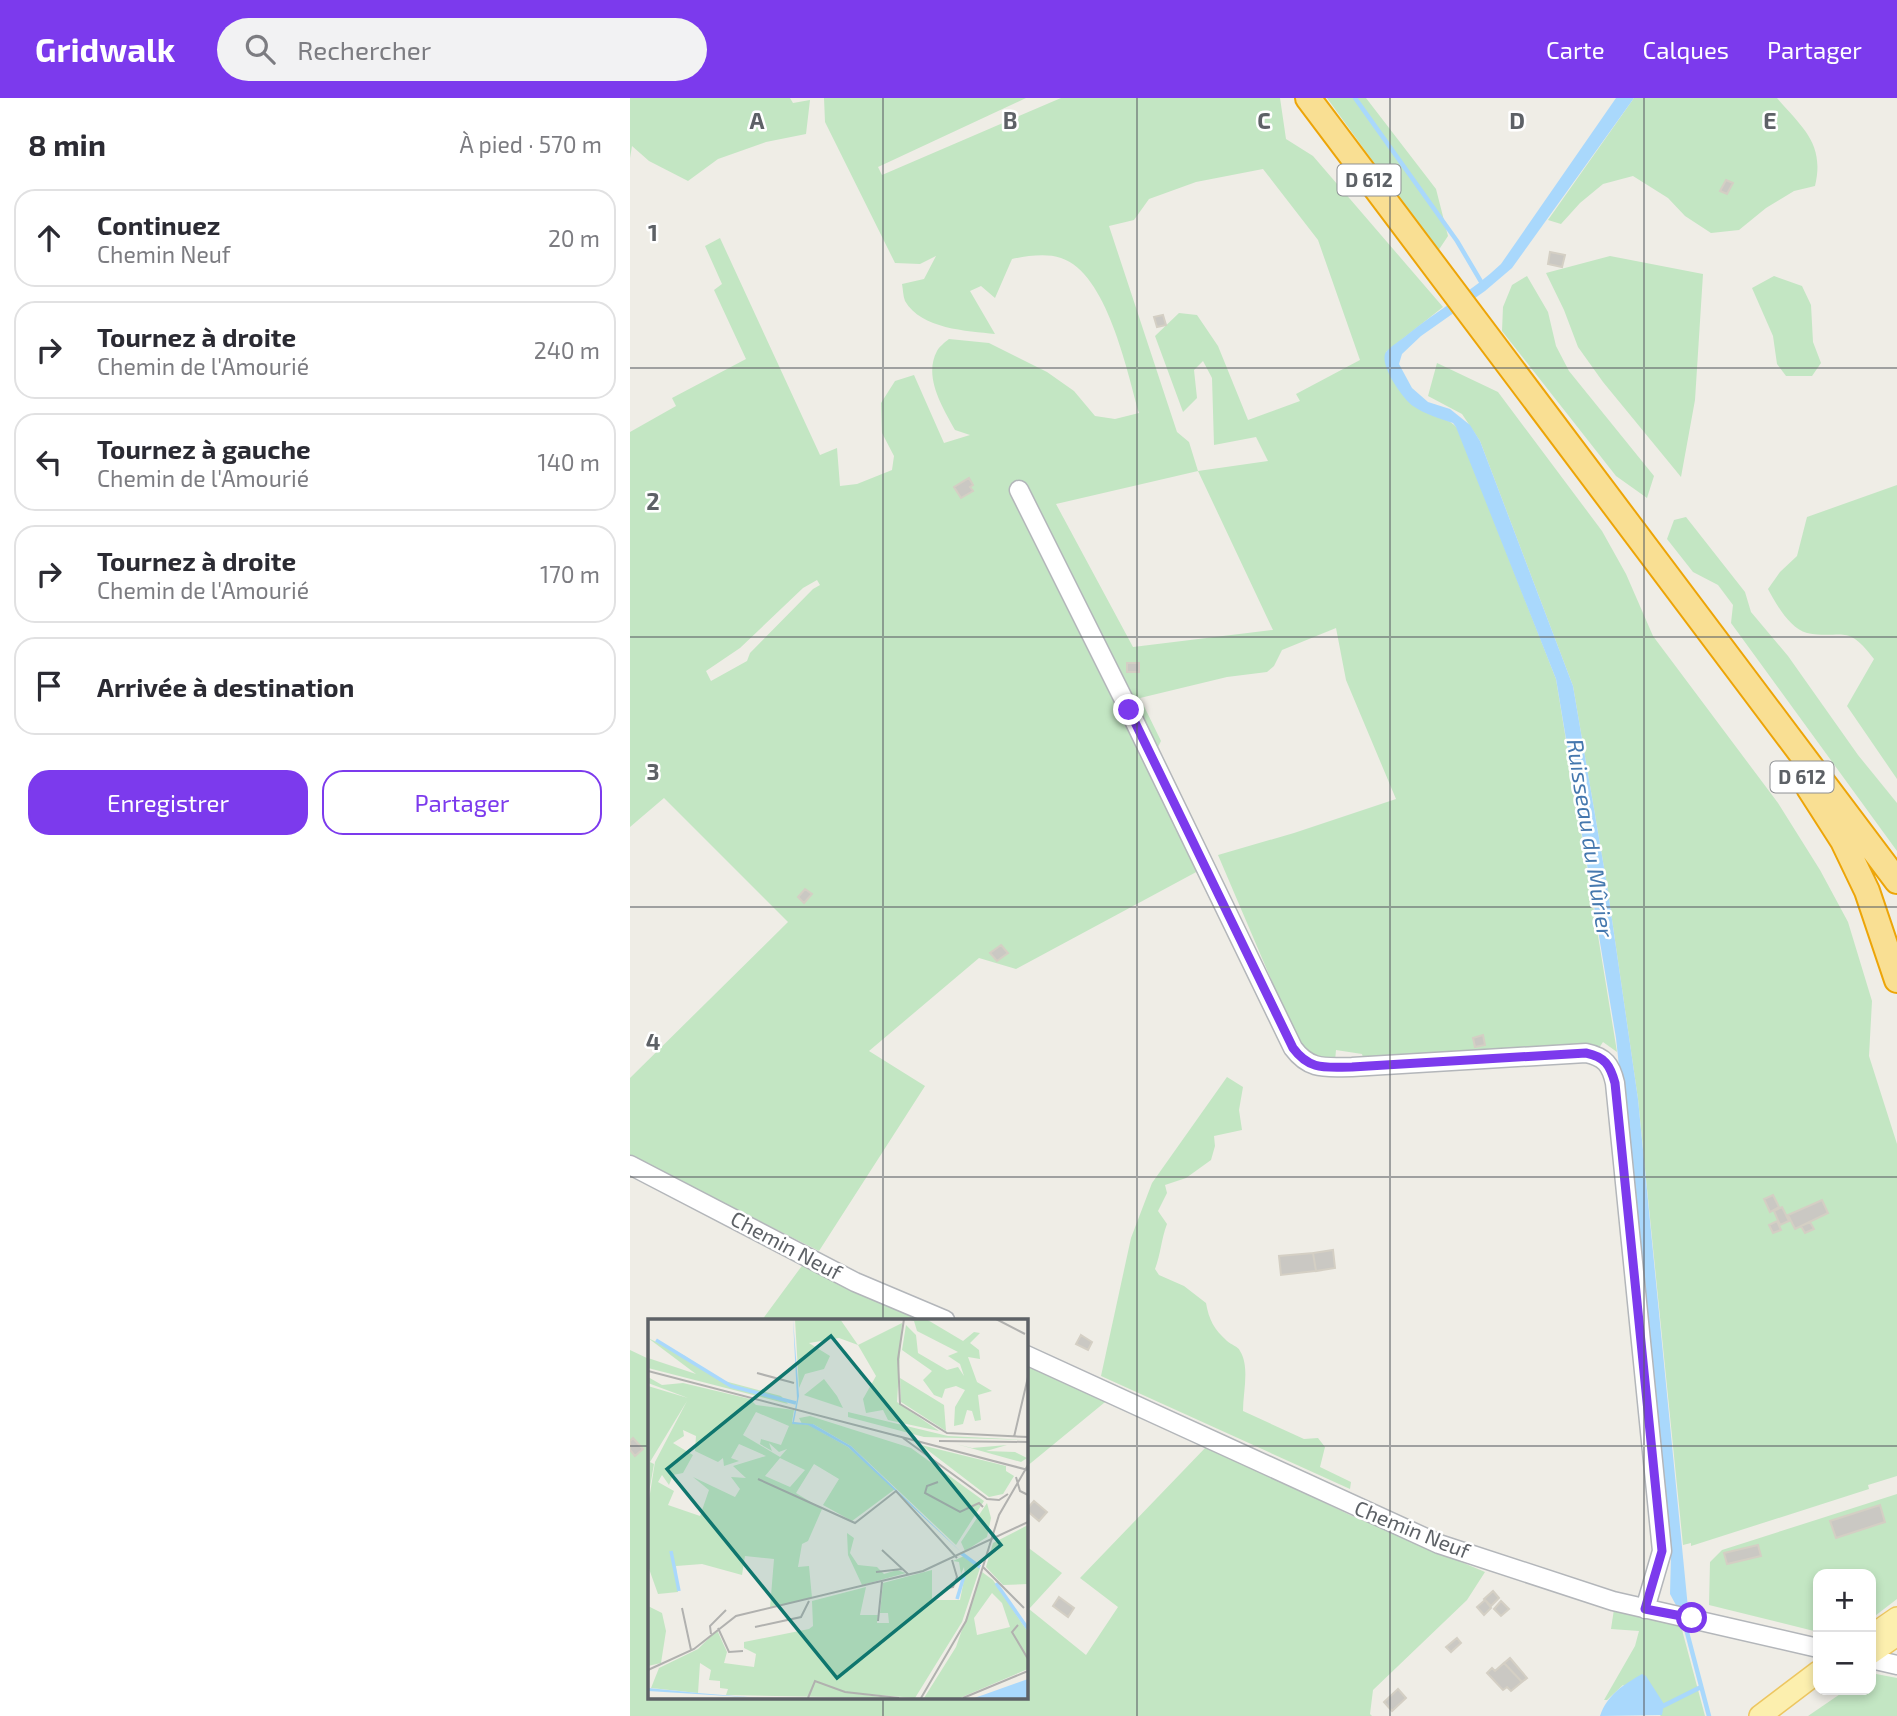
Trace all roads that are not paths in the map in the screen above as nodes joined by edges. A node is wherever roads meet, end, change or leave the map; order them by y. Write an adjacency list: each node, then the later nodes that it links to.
1 (1308, 98): 3 (highway, D 612)
2 (1019, 490): 11 (street)
3 (1706, 629): 4 (highway, D 612); 7 (highway, D 612)
4 (1774, 718): 5 (highway, D 612); 6 (highway, D 612)
5 (1897, 868)
6 (1897, 881)
7 (1897, 980)
8 (630, 1165): 9 (street, Chemin Neuf)
9 (941, 1319)
10 (1027, 1355): 11 (street, Chemin Neuf)
11 (1645, 1609): 15 (street, Chemin Neuf)
12 (1897, 1618): 13 (main road)
13 (1876, 1633)
14 (1897, 1635): 16 (main road)
15 (1813, 1647)
16 (1876, 1650)
17 (1876, 1660): 18 (street)
18 (1897, 1665)
19 (1813, 1676): 21 (main road)
20 (1813, 1691): 22 (main road)
21 (1760, 1716)
22 (1777, 1716)

